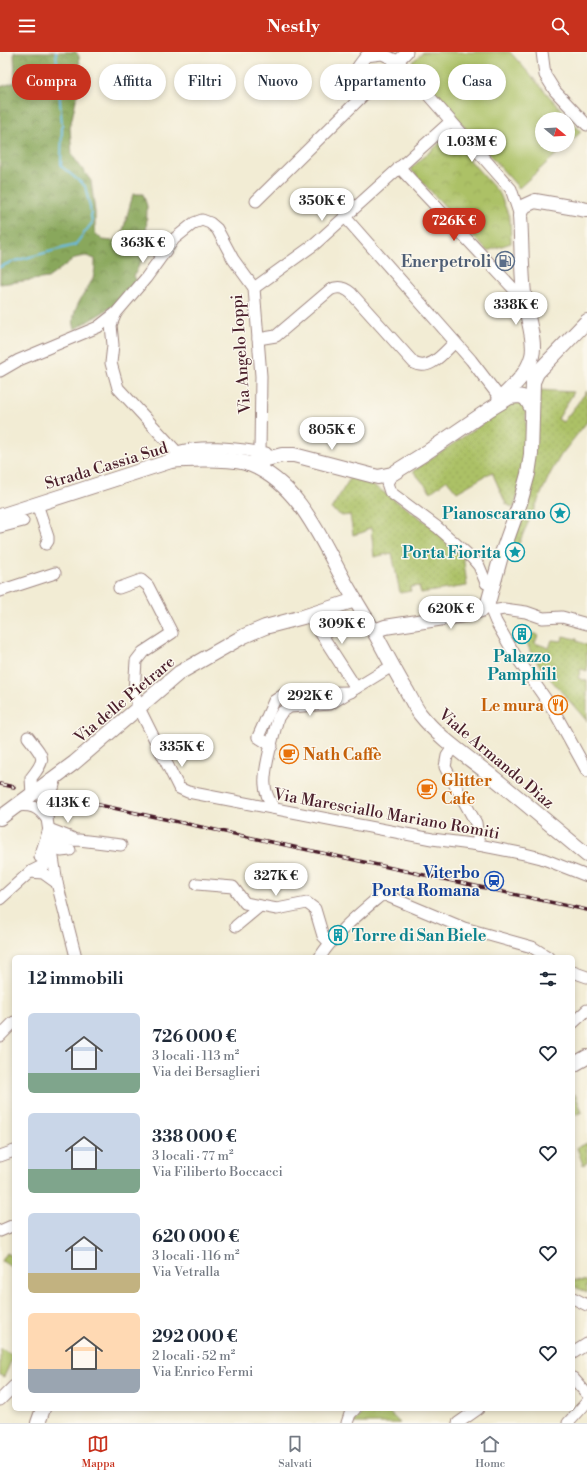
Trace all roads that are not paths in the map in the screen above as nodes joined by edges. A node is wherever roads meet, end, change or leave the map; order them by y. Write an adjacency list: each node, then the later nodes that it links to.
1 (407, 52): 4 (street)
2 (542, 52): 8 (street)
3 (382, 53): 4 (street); 5 (street)
4 (398, 62): 7 (street)
5 (360, 64)
6 (358, 100): 11 (street)
7 (451, 121): 9 (street); 10 (street)
8 (587, 125)
9 (400, 167): 15 (street); 17 (street)
10 (510, 189): 12 (street); 14 (street)
11 (256, 201)
12 (535, 201): 13 (main road); 14 (main road)
13 (587, 210)
14 (520, 216): 17 (main road)
15 (345, 217): 16 (street); 21 (street)
16 (254, 288): 18 (street, Via Angelo Ioppi); 20 (street, Via Angelo Ioppi)
17 (524, 301): 22 (main road)
18 (116, 313): 24 (street, Via Angelo Ioppi); 30 (street)
19 (587, 321): 23 (main road)
20 (258, 339): 21 (street); 28 (street, Via Angelo Ioppi)
21 (455, 342): 25 (street)
22 (533, 345): 23 (main road); 25 (main road)
23 (560, 348): 27 (main road)
24 (0, 371)
25 (500, 398): 26 (main road)
26 (490, 409): 27 (main road); 32 (main road)
27 (532, 409): 40 (main road)
28 (260, 452): 29 (street); 30 (street)
29 (282, 455): 31 (main road); 32 (main road); 33 (main road)
30 (177, 456): 31 (main road, Strada Cassia Sud); 34 (main road, Strada Cassia Sud)
31 (248, 464): 33 (main road, Viale Armando Diaz)
32 (392, 474): 40 (street)
33 (281, 484): 43 (main road, Viale Armando Diaz)
34 (37, 504): 35 (main road, Strada Cassia Sud); 38 (street)
35 (0, 516)
36 (23, 521): 37 (street)
37 (0, 527)
38 (46, 544)
39 (55, 573): 42 (street)
40 (493, 586): 44 (main road)
41 (119, 588): 50 (street)
42 (0, 591)
43 (355, 600): 45 (main road, Via delle Pietrare); 47 (main road, Viale Armando Diaz)
44 (490, 607): 46 (street); 47 (main road); 54 (street)
45 (308, 615): 49 (street); 50 (main road, Via delle Pietrare)
46 (587, 624)
47 (374, 631): 48 (main road, Viale Armando Diaz)
48 (392, 666): 49 (street); 53 (main road, Viale Armando Diaz)
49 (354, 690): 52 (street); 52 (street)
50 (139, 708): 55 (main road, Via delle Pietrare); 58 (street, Via Maresciallo Mariano Romiti)
51 (28, 737): 56 (street)
52 (272, 746): 58 (street)
53 (453, 747): 63 (street); 66 (main road, Viale Armando Diaz)
54 (587, 771)
55 (56, 777): 56 (main road, Via delle Pietrare); 59 (street)
56 (36, 792): 57 (main road, Via delle Pietrare); 59 (street)
57 (15, 807): 59 (street); 60 (main road, Via delle Pietrare)
58 (274, 808): 63 (street, Via Maresciallo Mariano Romiti)
59 (46, 816): 61 (street); 65 (street); 67 (street)
60 (0, 818)
61 (79, 840): 62 (street); 64 (street); 65 (street)
62 (122, 845)
63 (479, 845): 69 (street, Via Maresciallo Mariano Romiti)
64 (70, 850): 65 (street); 70 (street)
65 (52, 851): 67 (street); 68 (street); 70 (street)
66 (587, 855)
67 (40, 857): 68 (street)
68 (30, 872): 70 (street); 72 (street)
69 (587, 876)
70 (57, 883): 75 (street)
71 (197, 884): 73 (street)
72 (0, 899)
73 (260, 906): 74 (street); 76 (street)
74 (236, 926)
75 (72, 940): 77 (street); 78 (street)
76 (330, 942): 79 (street); 80 (street)
77 (68, 955)
78 (76, 955)
79 (321, 955)
80 (545, 955)
81 (575, 973): 82 (street)
82 (587, 977)
83 (587, 1010): 84 (street)
84 (575, 1021)
85 (12, 1024): 86 (street)
86 (0, 1036)
87 (587, 1057): 88 (main road)
88 (575, 1064)
89 (12, 1152): 90 (street)
90 (0, 1156)
91 (12, 1226): 92 (street)
92 (0, 1231)
93 (575, 1299): 94 (street)
94 (586, 1305)
95 (587, 1344): 96 (street)
96 (575, 1352)
97 (575, 1380): 99 (street)
98 (12, 1388): 100 (street)
99 (587, 1394)
100 (0, 1400)
101 (587, 1402): 108 (street)
102 (42, 1411): 105 (main road)
103 (353, 1411): 106 (street)
104 (475, 1411): 107 (street)
105 (38, 1423)
106 (347, 1423)
107 (458, 1423)
108 (568, 1423)

